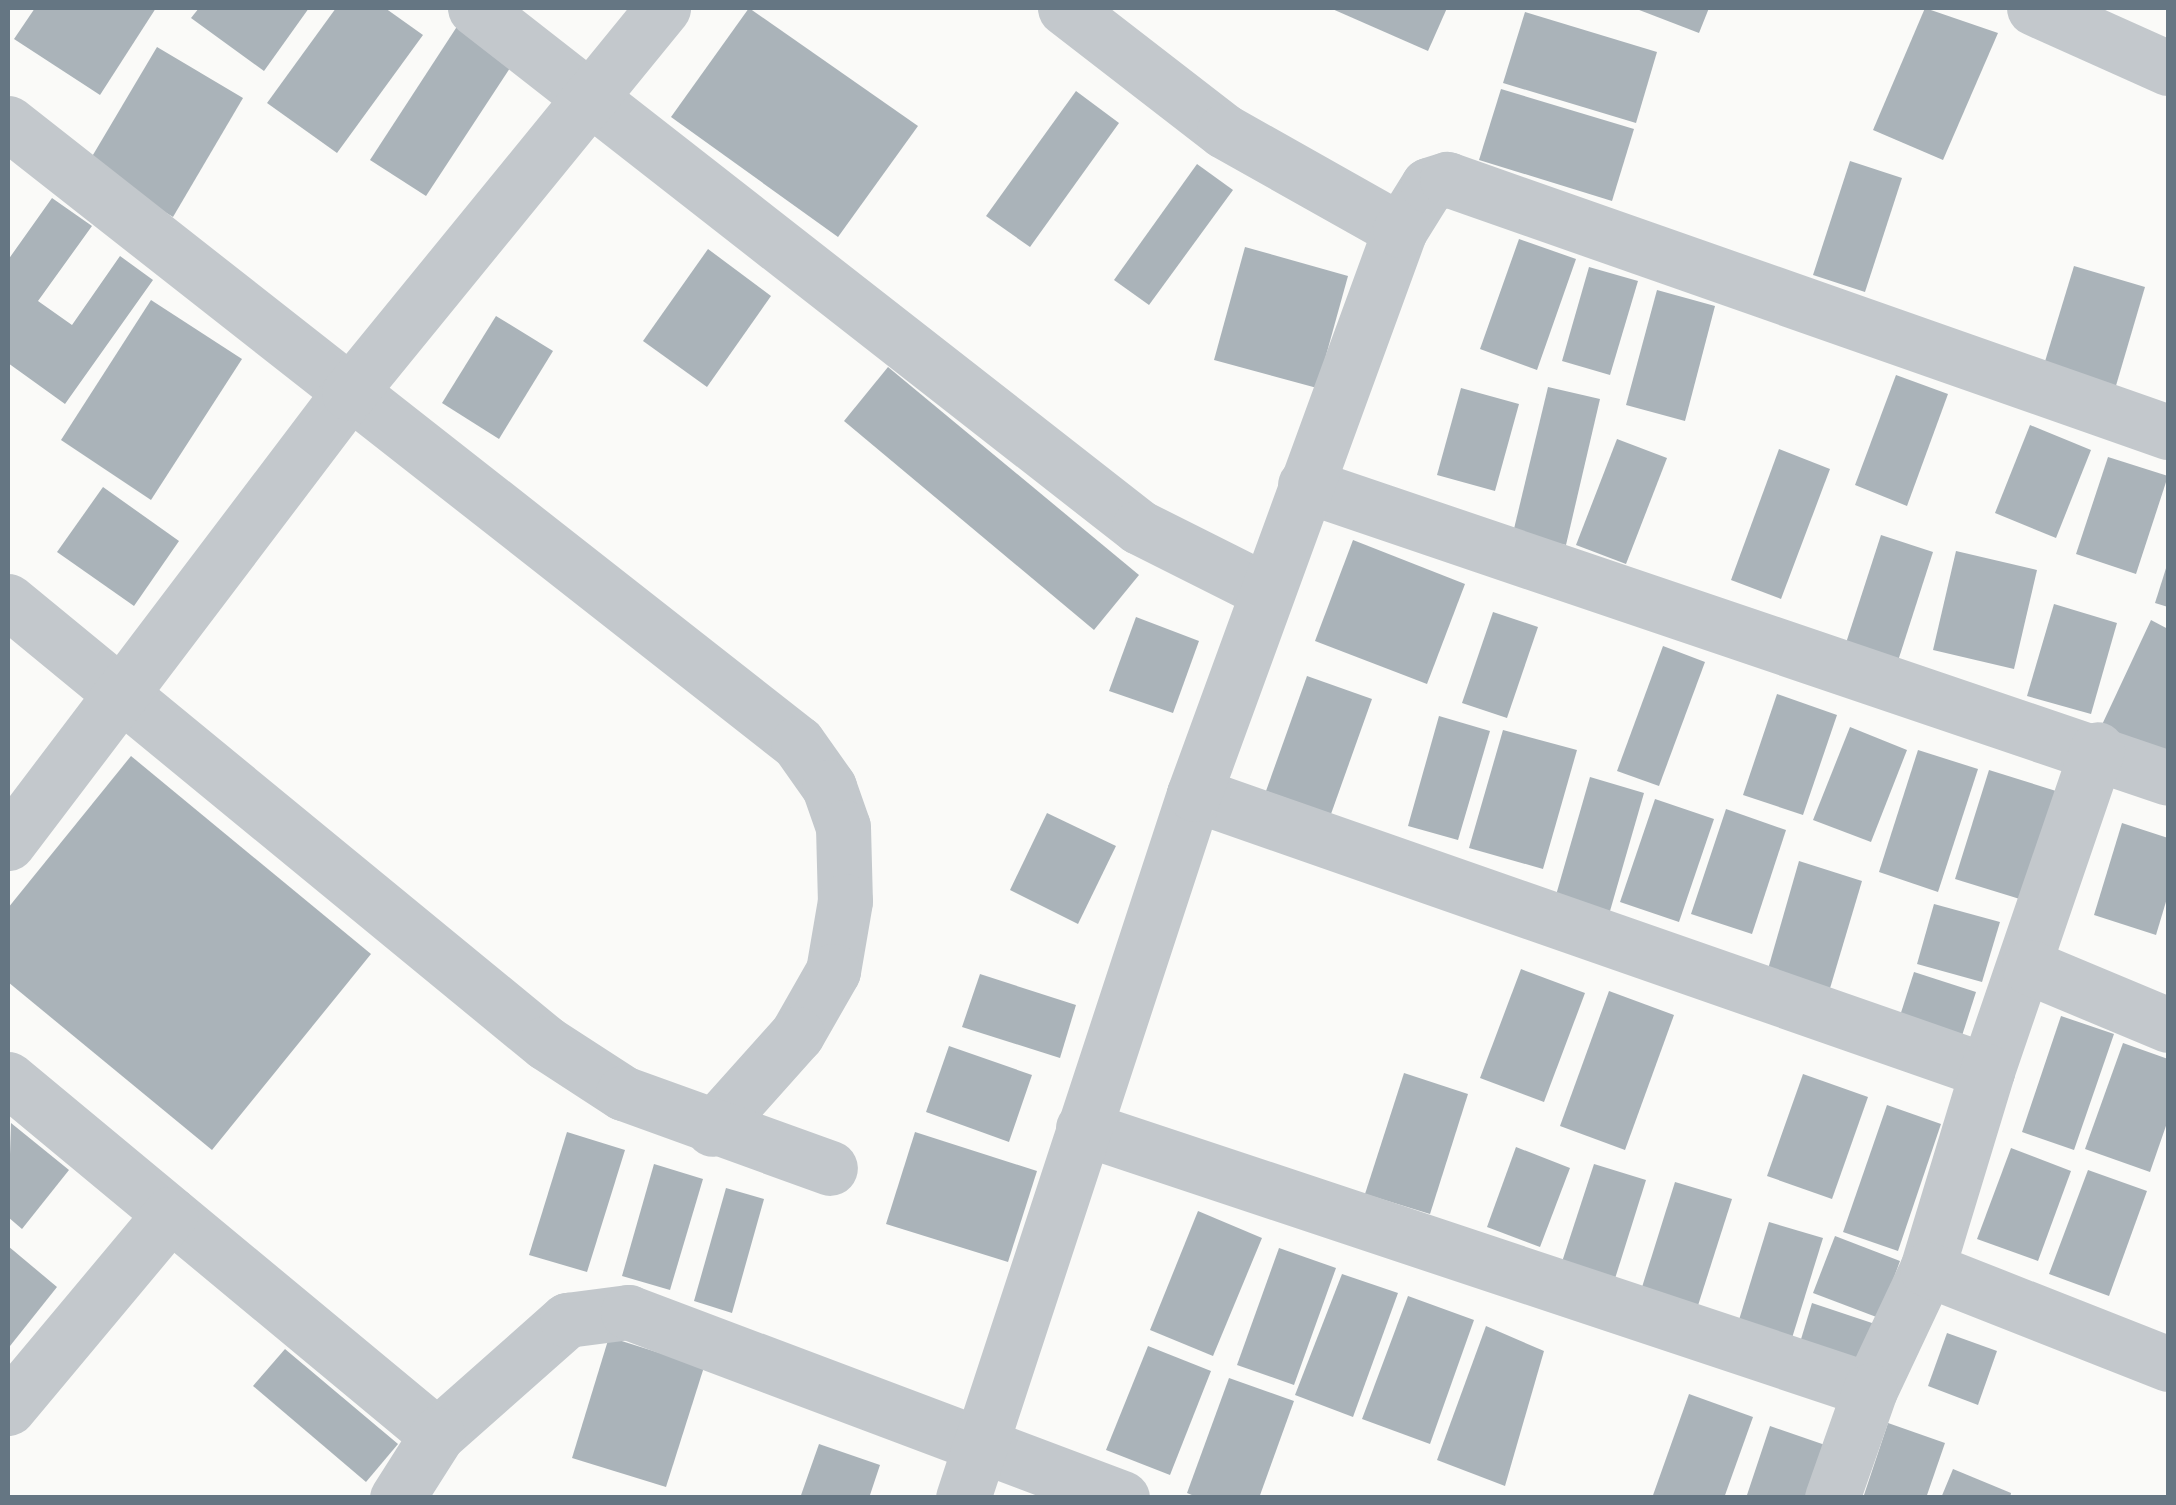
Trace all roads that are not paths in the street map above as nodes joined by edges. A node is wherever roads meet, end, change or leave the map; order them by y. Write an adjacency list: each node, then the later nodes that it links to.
1 (475, 8): 6 (street)
2 (663, 8): 6 (street)
3 (1065, 8): 8 (street)
4 (2034, 8): 5 (street)
5 (2168, 68)
6 (588, 101): 9 (street); 12 (street)
7 (8, 123): 9 (street)
8 (1400, 230): 10 (street); 11 (street)
9 (349, 393): 14 (street); 24 (street)
10 (2168, 432)
11 (1305, 485): 12 (street); 15 (street)
12 (1266, 590): 17 (street)
13 (8, 601): 14 (street)
14 (121, 691): 18 (street); 24 (street)
15 (2097, 749): 16 (street); 19 (street)
16 (2168, 778)
17 (1194, 794): 21 (street); 23 (street)
18 (8, 843)
19 (2029, 967): 20 (street); 21 (street)
20 (2168, 1025)
21 (1987, 1070): 27 (street)
22 (8, 1079): 26 (street)
23 (1083, 1128): 29 (street); 32 (street)
24 (712, 1129): 25 (street)
25 (830, 1168)
26 (170, 1214): 30 (street); 31 (street)
27 (1927, 1269): 28 (street); 29 (street)
28 (2168, 1364)
29 (1870, 1390): 35 (street)
30 (8, 1408)
31 (437, 1435): 32 (street); 33 (street)
32 (970, 1472): 34 (street)
33 (398, 1498)
34 (1122, 1498)
35 (1832, 1498)

